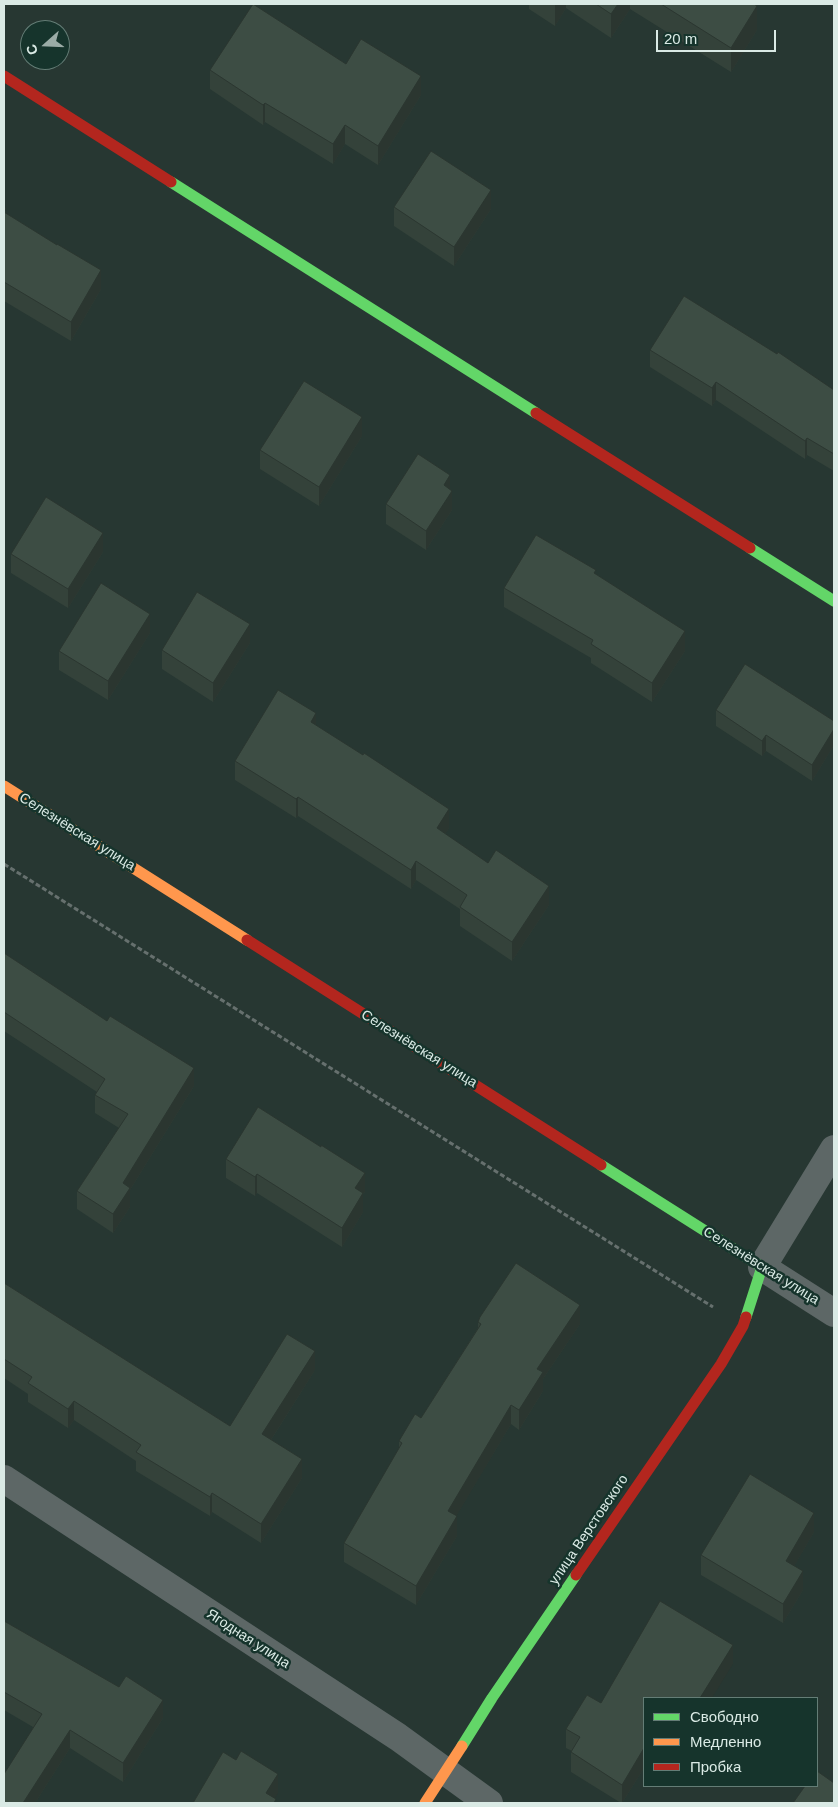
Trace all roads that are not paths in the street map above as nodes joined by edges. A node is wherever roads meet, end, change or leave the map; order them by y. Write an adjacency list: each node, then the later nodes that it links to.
1 (4, 76): 2 (street)
2 (834, 601)
3 (4, 786): 5 (street, Селезнёвская улица)
4 (834, 1149): 5 (street)
5 (762, 1267): 6 (street, Селезнёвская улица); 8 (street, улица Верстовского)
6 (834, 1312)
7 (4, 1479): 8 (street, Ягодная улица)
8 (445, 1772): 9 (street, улица Верстовского); 10 (street, Ягодная улица)
9 (425, 1803)
10 (490, 1803)

